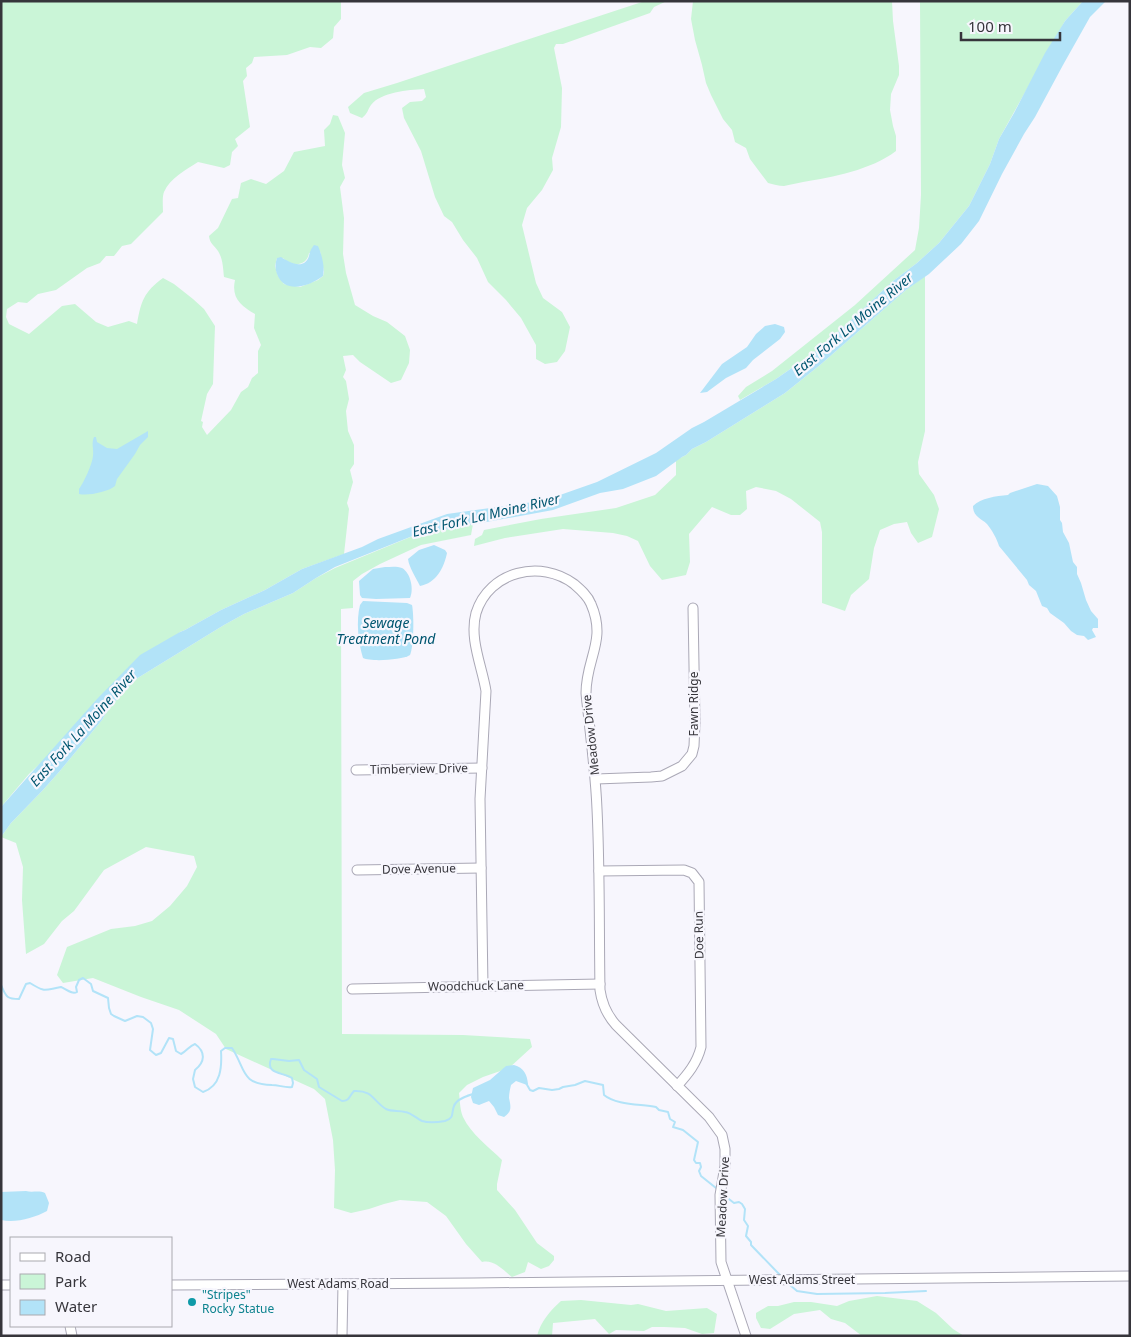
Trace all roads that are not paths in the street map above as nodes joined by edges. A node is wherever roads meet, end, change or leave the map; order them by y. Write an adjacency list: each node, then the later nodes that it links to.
1 (693, 608): 4 (street, Fawn Ridge)
2 (482, 768): 3 (street, Timberview Drive); 4 (street, Meadow Drive); 5 (street, Meadow Drive)
3 (356, 770)
4 (596, 779): 7 (street, Meadow Drive)
5 (481, 868): 6 (street, Dove Avenue); 9 (street, Meadow Drive)
6 (357, 870)
7 (599, 871): 8 (street, Meadow Drive); 11 (street, Doe Run)
8 (600, 984): 9 (street, Woodchuck Lane); 11 (street, Meadow Drive)
9 (483, 986): 10 (street, Woodchuck Lane)
10 (352, 989)
11 (677, 1086): 13 (street, Meadow Drive)
12 (1130, 1276): 13 (street, West Adams Street)
13 (728, 1280): 14 (street, West Adams Street); 18 (street, Meadow Drive)
14 (474, 1283): 15 (street, West Adams Road)
15 (342, 1284): 16 (street, West Adams Road); 17 (street)
16 (172, 1285)
17 (342, 1336)
18 (746, 1336)

